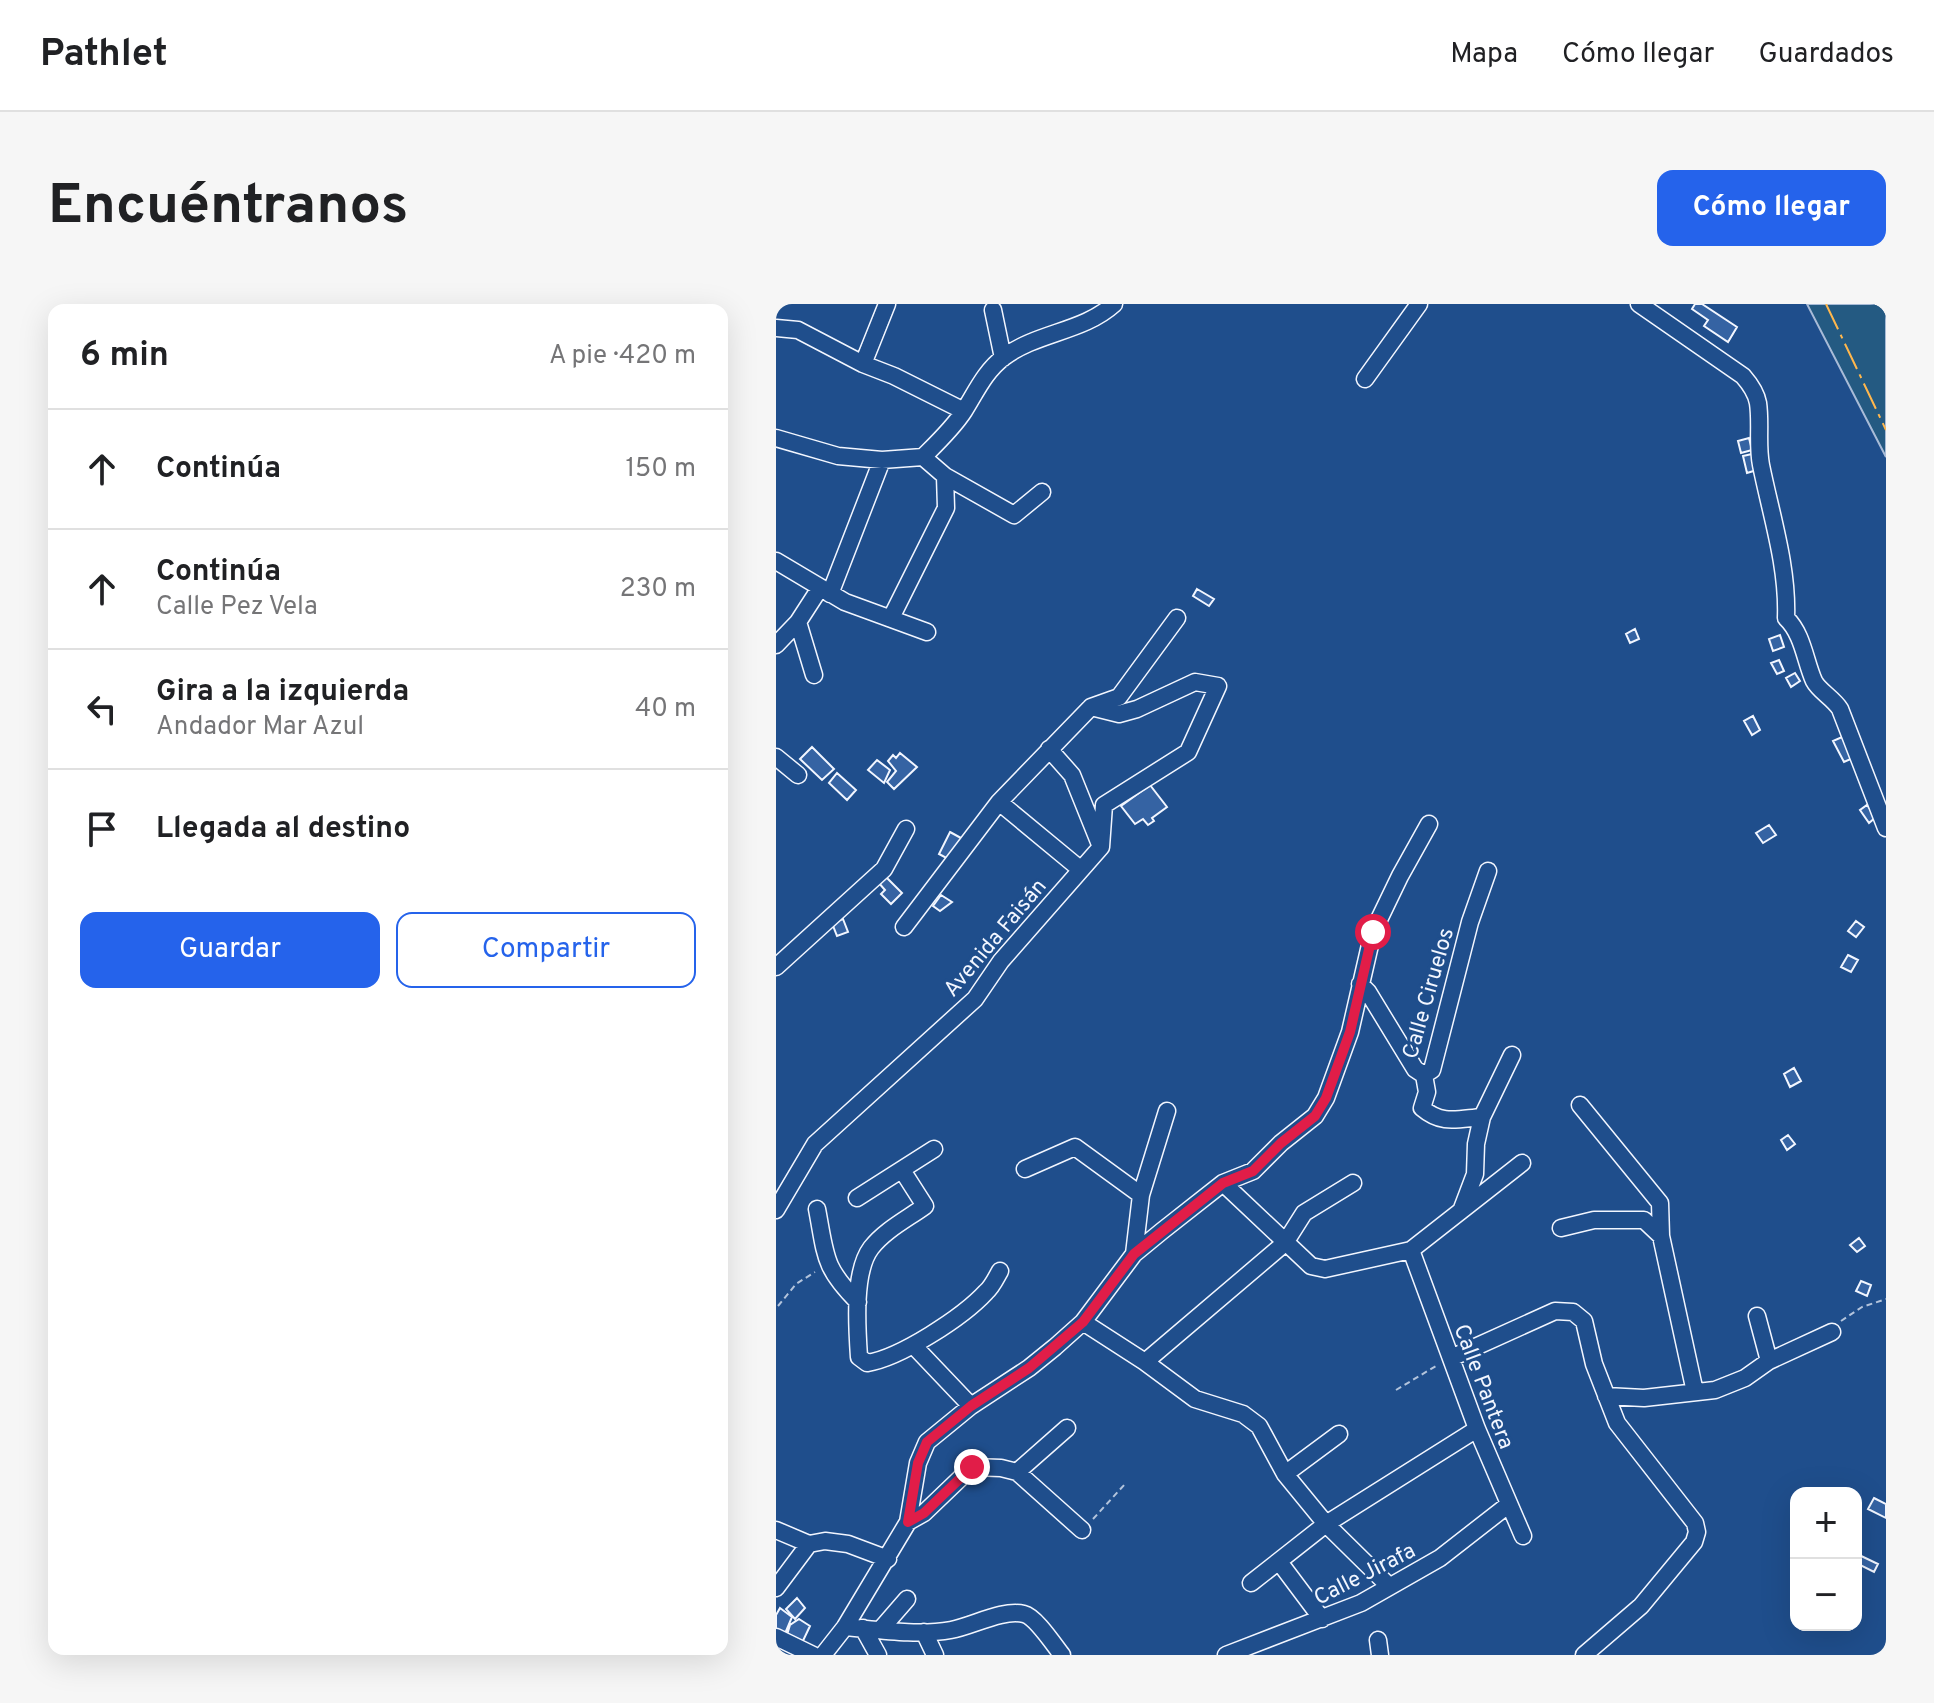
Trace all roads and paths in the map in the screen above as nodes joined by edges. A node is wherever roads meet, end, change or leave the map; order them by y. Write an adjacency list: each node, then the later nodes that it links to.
1 (887, 304): 8 (street)
2 (1114, 304): 7 (street)
3 (1419, 304): 9 (street)
4 (1639, 304): 30 (street)
5 (990, 306): 7 (street)
6 (776, 328): 8 (street)
7 (1003, 358): 10 (street)
8 (863, 364): 10 (street)
9 (1365, 379)
10 (964, 411): 12 (street)
11 (776, 438): 13 (street)
12 (923, 457): 13 (street); 14 (street)
13 (882, 460): 17 (street)
14 (945, 476): 15 (street); 18 (street)
15 (1042, 492)
16 (776, 561): 17 (street)
17 (825, 591): 18 (street); 20 (street)
18 (891, 618): 21 (street)
19 (1177, 618): 24 (street)
20 (798, 622): 22 (street); 23 (street)
21 (927, 632)
22 (776, 645)
23 (814, 675)
24 (1091, 707): 25 (street); 32 (street)
25 (1049, 749): 28 (street); 32 (street)
26 (776, 757): 27 (street)
27 (798, 775)
28 (999, 802): 33 (street); 35 (street)
29 (1429, 824): 37 (street)
30 (1886, 828)
31 (906, 829): 36 (street)
32 (1101, 847): 33 (street, Avenida Faisán)
33 (1080, 869): 52 (street, Avenida Faisán)
34 (1488, 871): 39 (street, Calle Ciruelos)
35 (904, 927)
36 (776, 967)
37 (1360, 984): 39 (street); 47 (street)
38 (1512, 1055): 42 (street)
39 (1424, 1075): 42 (street)
40 (1580, 1105): 55 (street)
41 (1167, 1111): 49 (street)
42 (1482, 1117): 53 (street)
43 (934, 1149): 46 (street)
44 (1522, 1163): 53 (street)
45 (1025, 1169): 49 (street)
46 (902, 1170): 50 (street); 62 (street)
47 (1223, 1183): 56 (street); 58 (street)
48 (1353, 1183): 56 (street)
49 (1141, 1195): 58 (street)
50 (857, 1198)
51 (817, 1209): 59 (street)
52 (776, 1210)
53 (1461, 1211): 57 (street)
54 (1561, 1228): 55 (street)
55 (1661, 1236): 72 (street)
56 (1285, 1243): 57 (street); 70 (street)
57 (1411, 1250): 68 (street, Calle Pantera)
58 (1134, 1254): 65 (street)
59 (827, 1265): 62 (street); 63 (path)
60 (1000, 1271): 67 (street)
61 (1886, 1299): 66 (path)
62 (858, 1302): 67 (street)
63 (778, 1306)
64 (1757, 1316): 69 (street)
65 (1083, 1322): 70 (street); 74 (street)
66 (1832, 1332): 69 (street)
67 (913, 1345): 74 (street)
68 (1451, 1358): 71 (path); 73 (street); 76 (street, Calle Pantera)
69 (1769, 1361): 72 (street)
70 (1145, 1362): 79 (street)
71 (1396, 1390)
72 (1695, 1392): 73 (street)
73 (1606, 1396): 106 (street)
74 (971, 1406): 82 (street)
75 (1067, 1428): 78 (street)
76 (1477, 1429): 81 (street, Calle Pantera); 83 (street)
77 (1339, 1434): 79 (street)
78 (1017, 1472): 82 (street); 85 (street)
79 (1285, 1474): 83 (street)
80 (1125, 1484): 85 (path)
81 (1508, 1505): 86 (street, Calle Pantera); 91 (street, Calle Jirafa)
82 (908, 1522): 88 (street)
83 (1326, 1524): 89 (street); 91 (street)
84 (776, 1530): 87 (street)
85 (1082, 1530)
86 (1523, 1536)
87 (809, 1544): 88 (street); 92 (street)
88 (888, 1559): 95 (street)
89 (1280, 1563): 90 (street); 94 (street)
90 (1251, 1583)
91 (1389, 1586): 94 (street, Calle Jirafa)
92 (776, 1588)
93 (907, 1599): 97 (street)
94 (1322, 1619): 100 (street, Calle Jirafa)
95 (845, 1627): 96 (street); 102 (street)
96 (863, 1628): 97 (street); 103 (street)
97 (881, 1629): 98 (street)
98 (924, 1632): 104 (street); 105 (street)
99 (776, 1637): 101 (street)
100 (1234, 1654)
101 (813, 1655)
102 (823, 1655)
103 (878, 1655)
104 (935, 1655)
105 (1062, 1655)
106 (1584, 1655)

